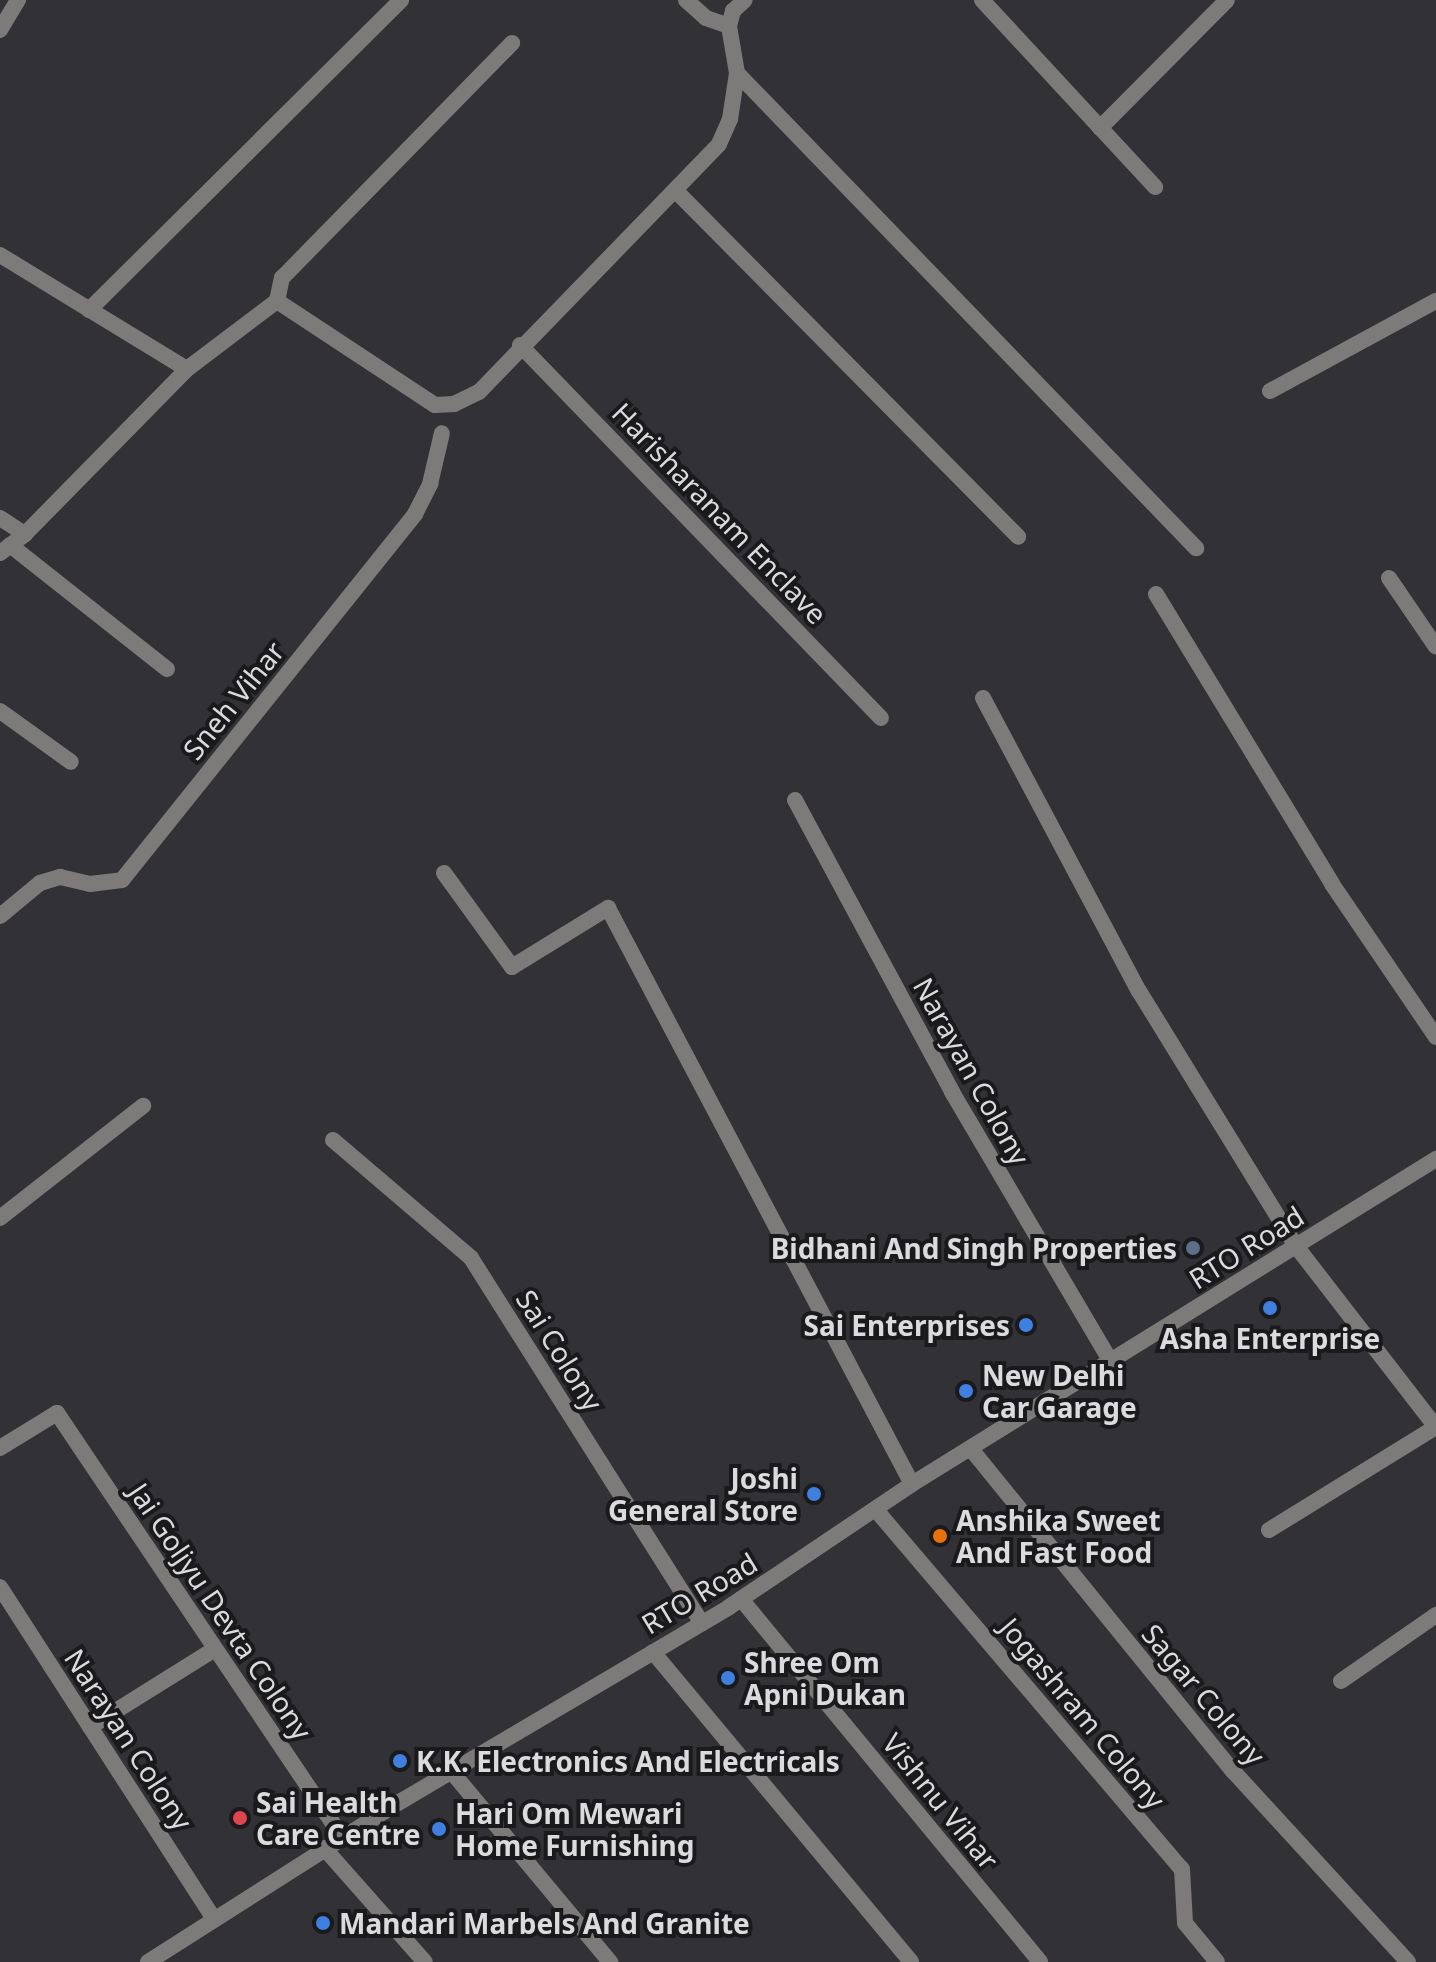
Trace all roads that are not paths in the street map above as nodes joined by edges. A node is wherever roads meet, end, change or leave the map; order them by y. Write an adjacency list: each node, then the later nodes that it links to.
1 (18, 0): 8 (street)
2 (401, 0): 17 (street)
3 (686, 0): 7 (street)
4 (745, 0): 7 (street)
5 (982, 0): 11 (street)
6 (1227, 0): 11 (street)
7 (729, 26): 10 (street)
8 (0, 30)
9 (512, 43): 15 (street)
10 (737, 73): 13 (street); 25 (street)
11 (1100, 128): 12 (street)
12 (1155, 187)
13 (677, 192): 18 (street); 24 (street)
14 (0, 255): 17 (street)
15 (277, 301): 18 (street); 19 (street)
16 (1436, 301): 20 (street)
17 (89, 310): 19 (street)
18 (520, 345): 33 (street, Harisharanam Enclave)
19 (187, 369): 23 (street)
20 (1270, 391)
21 (442, 433): 37 (street, Sneh Vihar)
22 (0, 518): 23 (street)
23 (25, 534): 26 (street)
24 (1018, 537)
25 (1196, 548)
26 (5, 549): 30 (street)
27 (1389, 578): 29 (street)
28 (1156, 594): 38 (street)
29 (1436, 647)
30 (167, 669)
31 (983, 698): 43 (street)
32 (0, 711): 34 (street)
33 (881, 718)
34 (71, 762)
35 (795, 800): 44 (street, Narayan Colony)
36 (444, 873): 48 (street)
37 (0, 916)
38 (1436, 1037)
39 (143, 1106): 42 (street)
40 (333, 1140): 54 (street, Sai Colony)
41 (1436, 1159): 43 (street, RTO Road)
42 (0, 1218)
43 (1296, 1246): 44 (street, RTO Road); 45 (street)
44 (1112, 1364): 47 (street, RTO Road)
45 (1436, 1427): 50 (street)
46 (0, 1448): 55 (street, Jai Goljyu Devta Colony)
47 (971, 1449): 48 (street, RTO Road); 69 (street, Sagar Colony)
48 (912, 1484): 49 (street, RTO Road)
49 (876, 1510): 52 (street, RTO Road); 68 (street, Jogashram Colony)
50 (1269, 1530)
51 (0, 1587): 58 (street, Narayan Colony)
52 (741, 1599): 54 (street, RTO Road); 67 (street, Vishnu Vihar)
53 (1436, 1615): 57 (street)
54 (702, 1623): 56 (street, RTO Road)
55 (215, 1649): 58 (street); 60 (street, Jai Goljyu Devta Colony)
56 (653, 1652): 59 (street, RTO Road); 66 (street)
57 (1341, 1681)
58 (90, 1727): 62 (street, Narayan Colony)
59 (451, 1771): 60 (street, RTO Road); 65 (street)
60 (342, 1837): 61 (street, RTO Road)
61 (324, 1848): 62 (street, RTO Road); 64 (street)
62 (214, 1919): 63 (street, RTO Road)
63 (148, 1962)
64 (425, 1962)
65 (610, 1962)
66 (911, 1962)
67 (1040, 1962)
68 (1217, 1962)
69 (1408, 1962)

